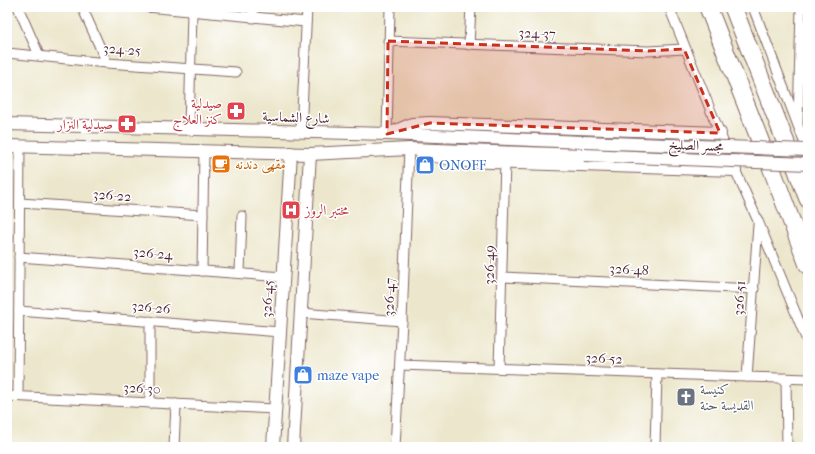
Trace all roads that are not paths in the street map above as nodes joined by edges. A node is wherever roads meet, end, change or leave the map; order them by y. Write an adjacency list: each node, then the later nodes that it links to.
1 (18, 7): 20 (street)
2 (82, 7): 22 (street)
3 (147, 7): 13 (street)
4 (253, 7): 14 (street)
5 (307, 7): 15 (street)
6 (390, 7): 16 (street)
7 (471, 7): 17 (street)
8 (669, 7): 18 (street)
9 (708, 7): 32 (highway)
10 (733, 7): 33 (highway)
11 (753, 7): 27 (street)
12 (801, 7): 21 (street)
13 (192, 12): 14 (street); 23 (street)
14 (253, 18): 15 (street)
15 (306, 22): 28 (street)
16 (388, 41): 17 (street, 324-37); 29 (street)
17 (469, 45): 18 (street, 324-37)
18 (684, 49): 30 (street)
19 (7, 53): 20 (street, 324-25)
20 (39, 55): 22 (street, 324-25)
21 (804, 58): 27 (street)
22 (106, 63): 23 (street, 324-25)
23 (189, 68): 24 (street, 324-25); 26 (street)
24 (236, 72)
25 (8, 121): 26 (street, شارع الشماسية)
26 (189, 129): 28 (street, شارع الشماسية)
27 (798, 129): 34 (street)
28 (301, 132): 29 (street, شارع الشماسية)
29 (388, 134): 30 (street); 31 (street, شارع الشماسية)
30 (721, 137)
31 (584, 142): 34 (street, مجسر الصليخ, bridge)
32 (761, 143)
33 (786, 143)
34 (806, 144)
35 (7, 146): 36 (street)
36 (20, 146): 38 (street); 46 (street)
37 (409, 149): 40 (street); 41 (street); 42 (street, مجسر الصليخ, bridge); 60 (street, 326-47)
38 (204, 151): 39 (street); 47 (street)
39 (291, 153): 40 (street); 54 (street, 326-45)
40 (310, 154): 58 (street)
41 (505, 162): 44 (street); 55 (street, 326-49)
42 (802, 166): 45 (highway)
43 (771, 167): 51 (highway)
44 (734, 168): 49 (street)
45 (808, 198)
46 (20, 203): 47 (street, 326-22); 50 (street)
47 (203, 215): 52 (street)
48 (242, 216): 53 (street)
49 (758, 221): 56 (street, 326-51); 62 (street)
50 (20, 257): 52 (street, 326-24); 57 (street)
51 (808, 265)
52 (202, 271): 53 (street, 326-24)
53 (240, 273): 54 (street, 326-24)
54 (284, 277): 61 (street, 326-45)
55 (502, 277): 56 (street, 326-48); 64 (street, 326-49)
56 (754, 289): 66 (street, 326-51)
57 (19, 311): 59 (street, 326-26); 70 (street)
58 (301, 313): 60 (street); 76 (street)
59 (150, 321): 61 (street, 326-26); 71 (street)
60 (402, 321): 63 (street, 326-47)
61 (280, 332): 73 (street, 326-45)
62 (808, 344)
63 (400, 365): 64 (street, 326-52); 77 (street, 326-47)
64 (499, 368): 65 (street, 326-52)
65 (657, 374): 66 (street, 326-52); 78 (street)
66 (747, 377): 67 (street, 326-52)
67 (786, 378): 68 (street, 326-52); 79 (street)
68 (808, 379)
69 (7, 396): 70 (street, 326-30)
70 (18, 396): 71 (street, 326-30)
71 (150, 402): 72 (street, 326-30)
72 (176, 404): 73 (street, 326-30); 74 (street)
73 (276, 408): 75 (street, 326-45)
74 (174, 447)
75 (273, 447)
76 (293, 447)
77 (395, 447)
78 (656, 447)
79 (787, 447)

